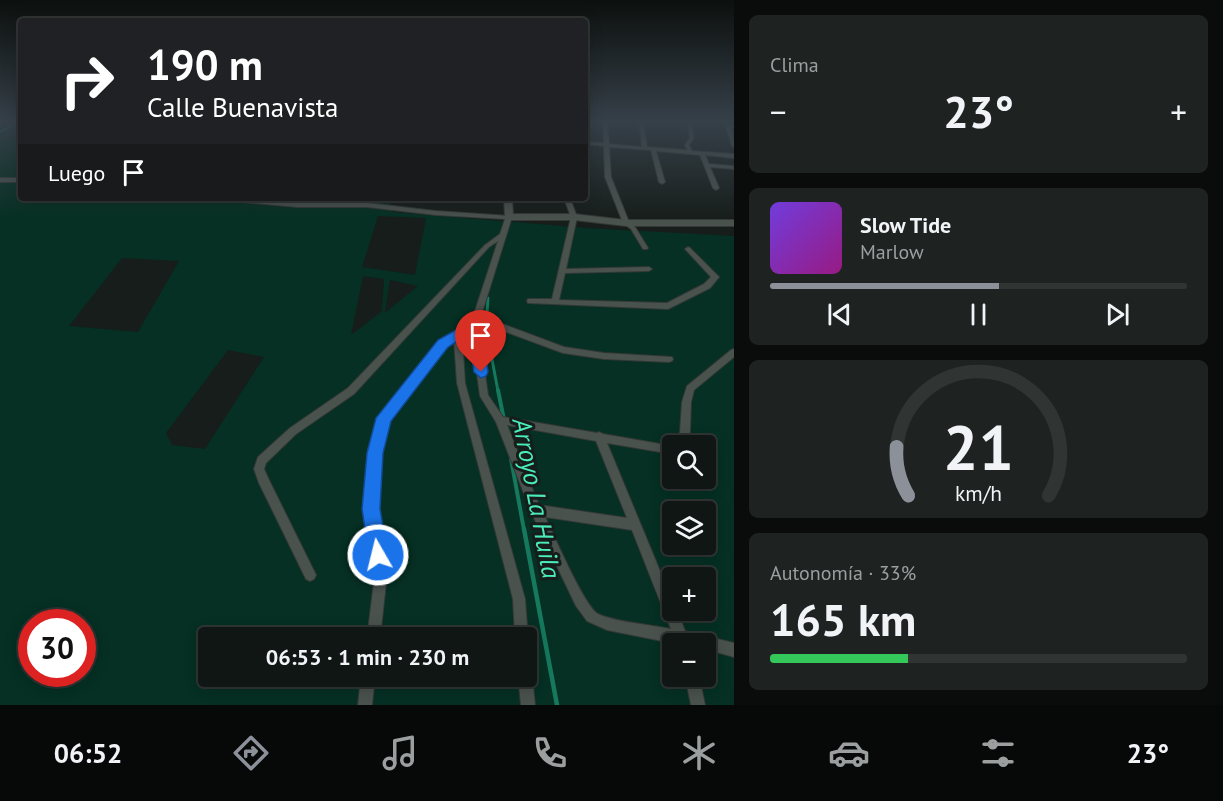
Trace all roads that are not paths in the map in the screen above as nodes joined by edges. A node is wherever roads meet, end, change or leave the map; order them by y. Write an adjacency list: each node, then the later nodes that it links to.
1 (607, 155): 17 (street)
2 (654, 155): 8 (street)
3 (703, 155): 4 (street)
4 (706, 165): 5 (street); 9 (street)
5 (733, 168)
6 (0, 180): 7 (street)
7 (18, 180)
8 (662, 182)
9 (716, 188)
10 (249, 201): 14 (street)
11 (398, 201): 14 (street)
12 (508, 201): 15 (street)
13 (568, 201): 16 (street)
14 (399, 207): 15 (street)
15 (509, 217): 16 (street); 19 (street)
16 (574, 218): 17 (street); 23 (street)
17 (626, 223): 18 (street); 20 (street)
18 (734, 223)
19 (503, 234): 26 (street); 36 (street)
20 (645, 248)
21 (688, 249): 25 (street)
22 (649, 269): 23 (street)
23 (562, 271): 25 (street)
24 (531, 301): 25 (street)
25 (555, 302)
26 (476, 321): 27 (street); 29 (street); 30 (street)
27 (458, 335): 37 (street); 38 (street)
28 (734, 352): 31 (street)
29 (669, 358)
30 (500, 420): 32 (street); 34 (street)
31 (686, 435)
32 (599, 436): 33 (street); 35 (street)
33 (662, 448)
34 (536, 510): 35 (street); 40 (street)
35 (634, 525): 39 (street)
36 (310, 575)
37 (374, 627)
38 (521, 627)
39 (681, 633)
40 (662, 635)
41 (716, 647): 42 (street)
42 (734, 651)
43 (366, 687): 46 (street)
44 (526, 687): 47 (street)
45 (694, 687): 48 (street)
46 (364, 705)
47 (528, 705)
48 (698, 705)

